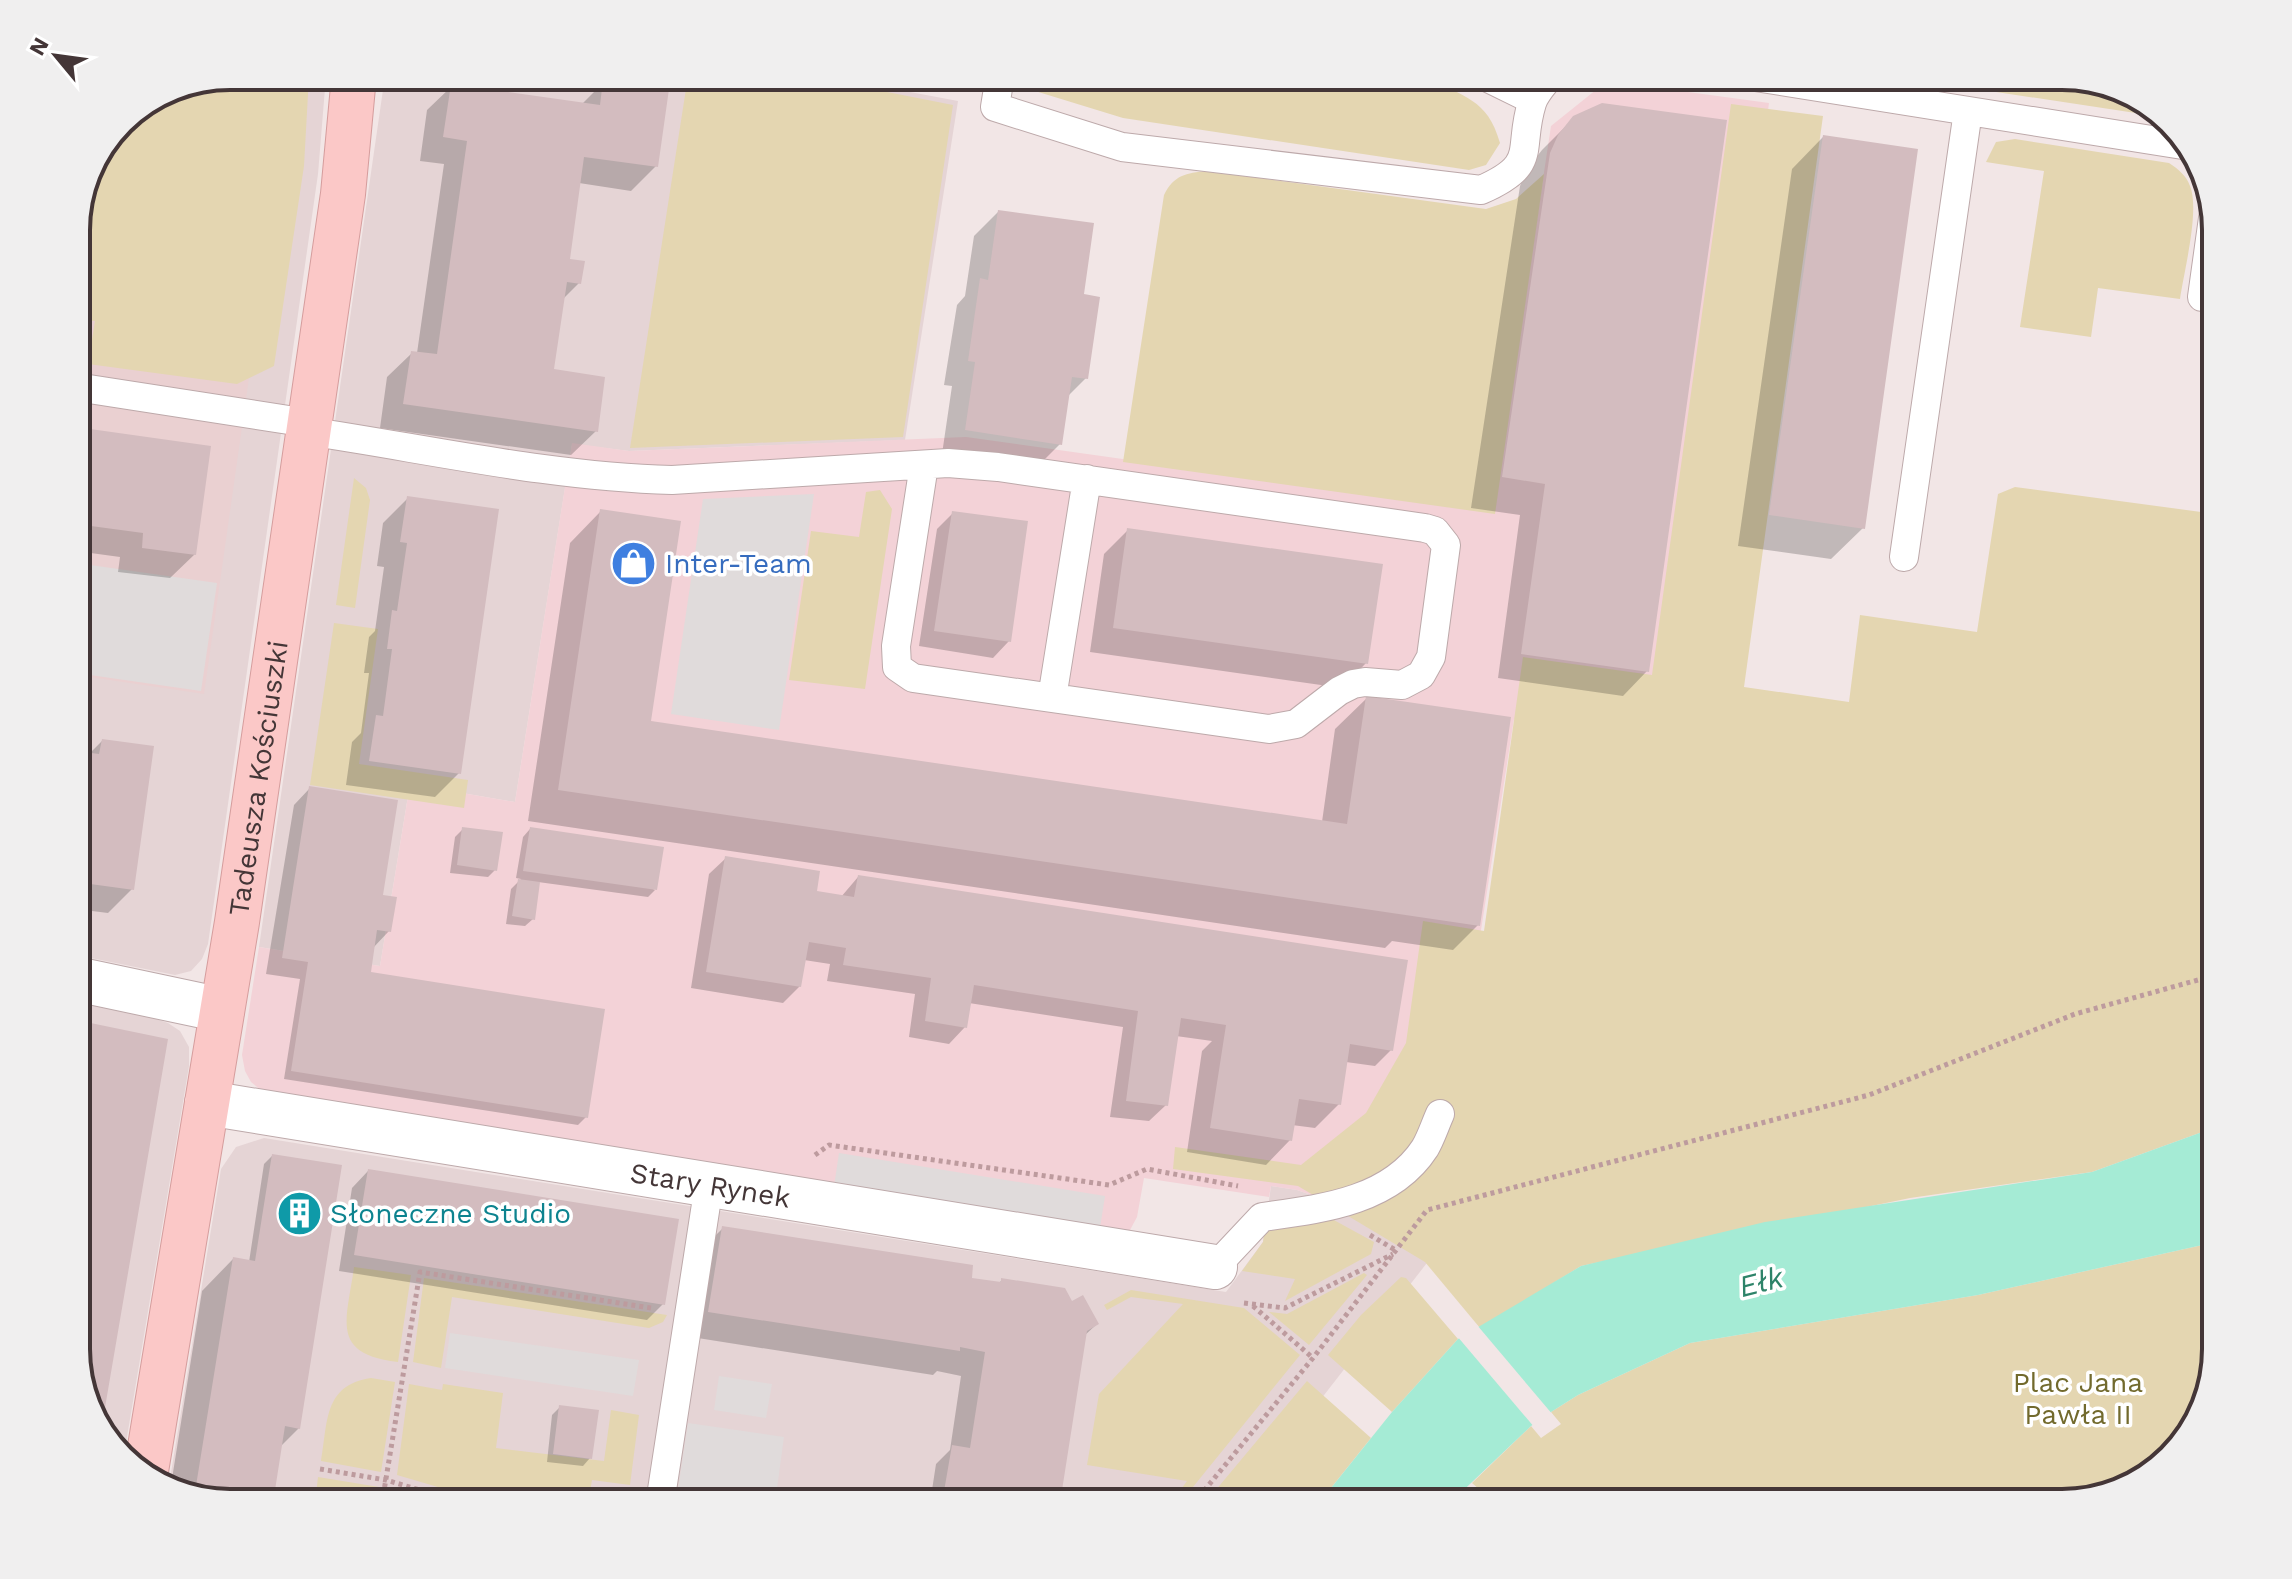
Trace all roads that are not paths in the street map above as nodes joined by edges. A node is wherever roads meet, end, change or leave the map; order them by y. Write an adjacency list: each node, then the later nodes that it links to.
1 (353, 90): 10 (street, Tadeusza Kościuszki)
2 (998, 90): 6 (lane)
3 (1513, 90): 6 (lane)
4 (1540, 90): 6 (lane)
5 (1837, 90): 7 (lane)
6 (1533, 100)
7 (1968, 111): 8 (lane); 13 (lane)
8 (2171, 143)
9 (90, 389): 10 (lane)
10 (308, 427): 11 (lane); 16 (street, Tadeusza Kościuszki)
11 (924, 465): 12 (lane); 14 (lane)
12 (1087, 479): 14 (lane); 14 (lane)
13 (1904, 557)
14 (1052, 698)
15 (90, 982): 16 (street)
16 (222, 1010): 17 (street, Tadeusza Kościuszki)
17 (207, 1103): 19 (street, Stary Rynek); 21 (street, Tadeusza Kościuszki)
18 (1440, 1114): 20 (lane)
19 (709, 1185): 20 (street, Stary Rynek); 22 (lane)
20 (1215, 1267)
21 (148, 1461)
22 (662, 1489)

